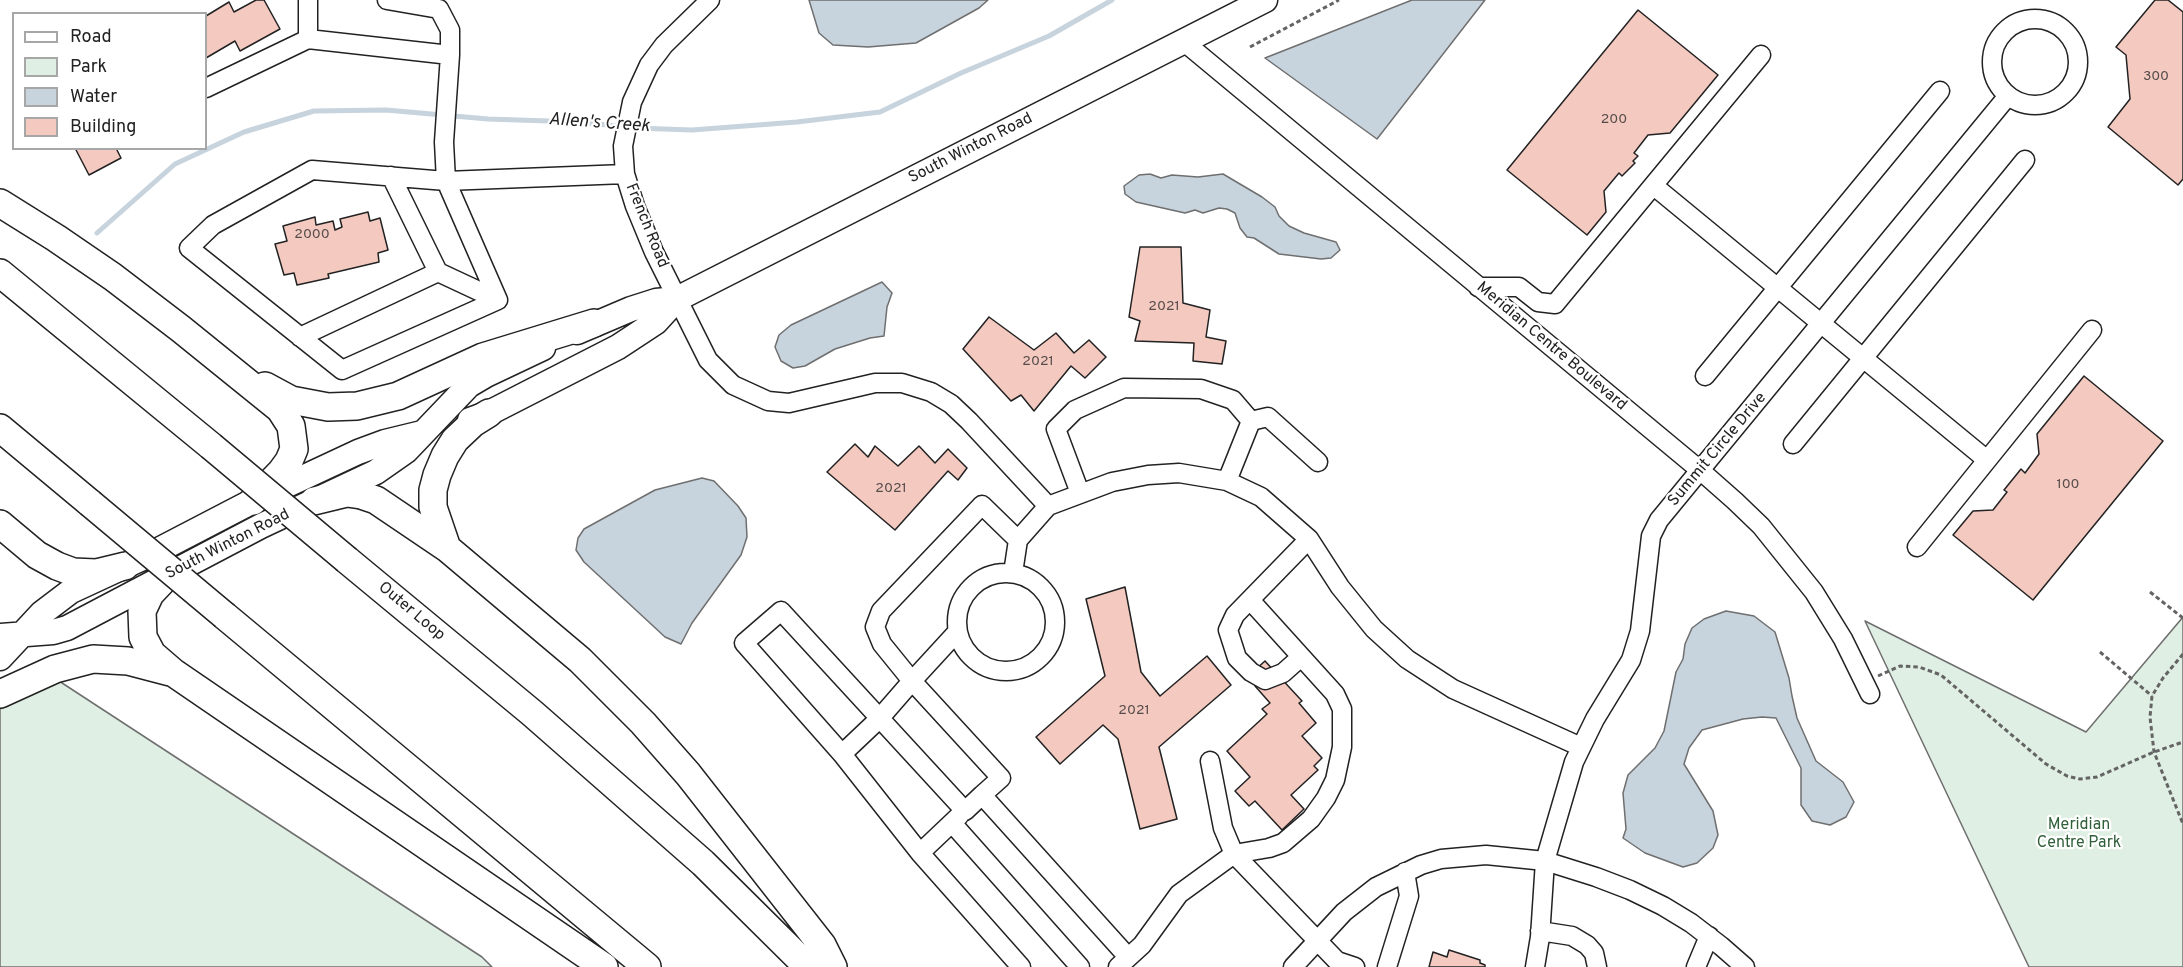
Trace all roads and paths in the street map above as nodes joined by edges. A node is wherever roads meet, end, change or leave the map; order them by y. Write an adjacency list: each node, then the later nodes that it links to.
1 (308, 0): 6 (street)
2 (387, 0): 9 (street)
3 (710, 0): 15 (street, French Road)
4 (1265, 0): 7 (main road, South Winton Road)
5 (1339, 0): 8 (path)
6 (308, 39): 9 (street); 11 (street)
7 (1183, 41): 22 (street, Meridian Centre Boulevard); 24 (main road, South Winton Road)
8 (1250, 47)
9 (450, 55): 17 (street)
10 (1761, 55): 18 (street)
11 (207, 88)
12 (1940, 92): 23 (street)
13 (2007, 97): 13 (street); 27 (street, Summit Circle Drive)
14 (2025, 160): 30 (street)
15 (625, 167): 17 (street); 24 (street, French Road)
16 (391, 176): 17 (street); 20 (street); 29 (street)
17 (446, 181): 25 (street)
18 (1654, 186): 22 (street); 23 (street)
19 (0, 203): 31 (highway)
20 (438, 272): 25 (street); 29 (street)
21 (0, 273): 87 (highway, Outer Loop, bridge)
22 (1478, 287): 40 (street, Meridian Centre Boulevard)
23 (1779, 288): 27 (street); 32 (street)
24 (677, 299): 26 (main road, South Winton Road); 33 (main road, South Winton Road); 45 (street, French Road)
25 (498, 300): 29 (street)
26 (594, 323): 31 (highway); 36 (main road, South Winton Road)
27 (1822, 323): 30 (street); 40 (street, Summit Circle Drive)
28 (2092, 330): 38 (street)
29 (300, 337)
30 (1863, 358): 37 (street); 38 (street)
31 (227, 366): 43 (highway)
32 (1705, 376)
33 (489, 413): 36 (main road, South Winton Road); 50 (highway)
34 (1251, 420): 39 (street); 41 (street); 42 (street)
35 (0, 428): 86 (highway, bridge)
36 (423, 432): 43 (main road, South Winton Road); 44 (main road, South Winton Road)
37 (1793, 444)
38 (1988, 460): 49 (street)
39 (1318, 462)
40 (1701, 471): 65 (street, Meridian Centre Boulevard); 70 (street, Summit Circle Drive)
41 (1227, 481): 42 (street); 47 (street)
42 (1080, 493): 45 (street)
43 (253, 501): 51 (main road, South Winton Road)
44 (314, 501): 50 (highway); 53 (main road, South Winton Road)
45 (1048, 506): 48 (street)
46 (0, 524): 51 (highway)
47 (1309, 538): 55 (street); 70 (street)
48 (1018, 540): 52 (street); 64 (street)
49 (1917, 547)
50 (447, 548): 88 (highway)
51 (125, 566): 58 (main road, South Winton Road)
52 (1013, 573): 57 (street); 57 (street)
53 (168, 575): 58 (main road, South Winton Road); 63 (highway)
54 (2150, 592): 56 (path)
55 (1250, 600): 61 (street); 61 (street)
56 (2183, 618)
57 (957, 632): 64 (street)
58 (11, 635): 62 (main road, South Winton Road)
59 (2100, 652): 67 (path)
60 (2183, 654): 67 (path)
61 (1301, 657): 78 (street)
62 (0, 658)
63 (174, 673): 66 (highway); 85 (highway)
64 (912, 681): 68 (street); 74 (street)
65 (1867, 688): 71 (path)
66 (0, 694)
67 (2152, 696): 71 (path)
68 (879, 719): 72 (street); 72 (street); 75 (street)
69 (2183, 742): 71 (path)
70 (1581, 747): 79 (street, Summit Circle Drive)
71 (2154, 752): 76 (path)
72 (842, 754): 77 (street)
73 (1210, 761): 78 (street)
74 (982, 795): 75 (street); 84 (street)
75 (958, 817): 77 (street); 90 (street)
76 (2183, 824)
77 (920, 853): 89 (street)
78 (1234, 854): 83 (street); 84 (street)
79 (1545, 861): 80 (street); 81 (street, Summit Circle Drive); 82 (street)
80 (1405, 872): 83 (street); 93 (street)
81 (1540, 931): 94 (street, Summit Circle Drive); 95 (street)
82 (1709, 936): 96 (street); 97 (street)
83 (1317, 939): 91 (street); 92 (street)
84 (1123, 962)
85 (604, 967)
86 (647, 967)
87 (808, 967)
88 (832, 967)
89 (1021, 967)
90 (1080, 967)
91 (1293, 967)
92 (1354, 967)
93 (1387, 967)
94 (1535, 967)
95 (1597, 967)
96 (1696, 967)
97 (1744, 967)

